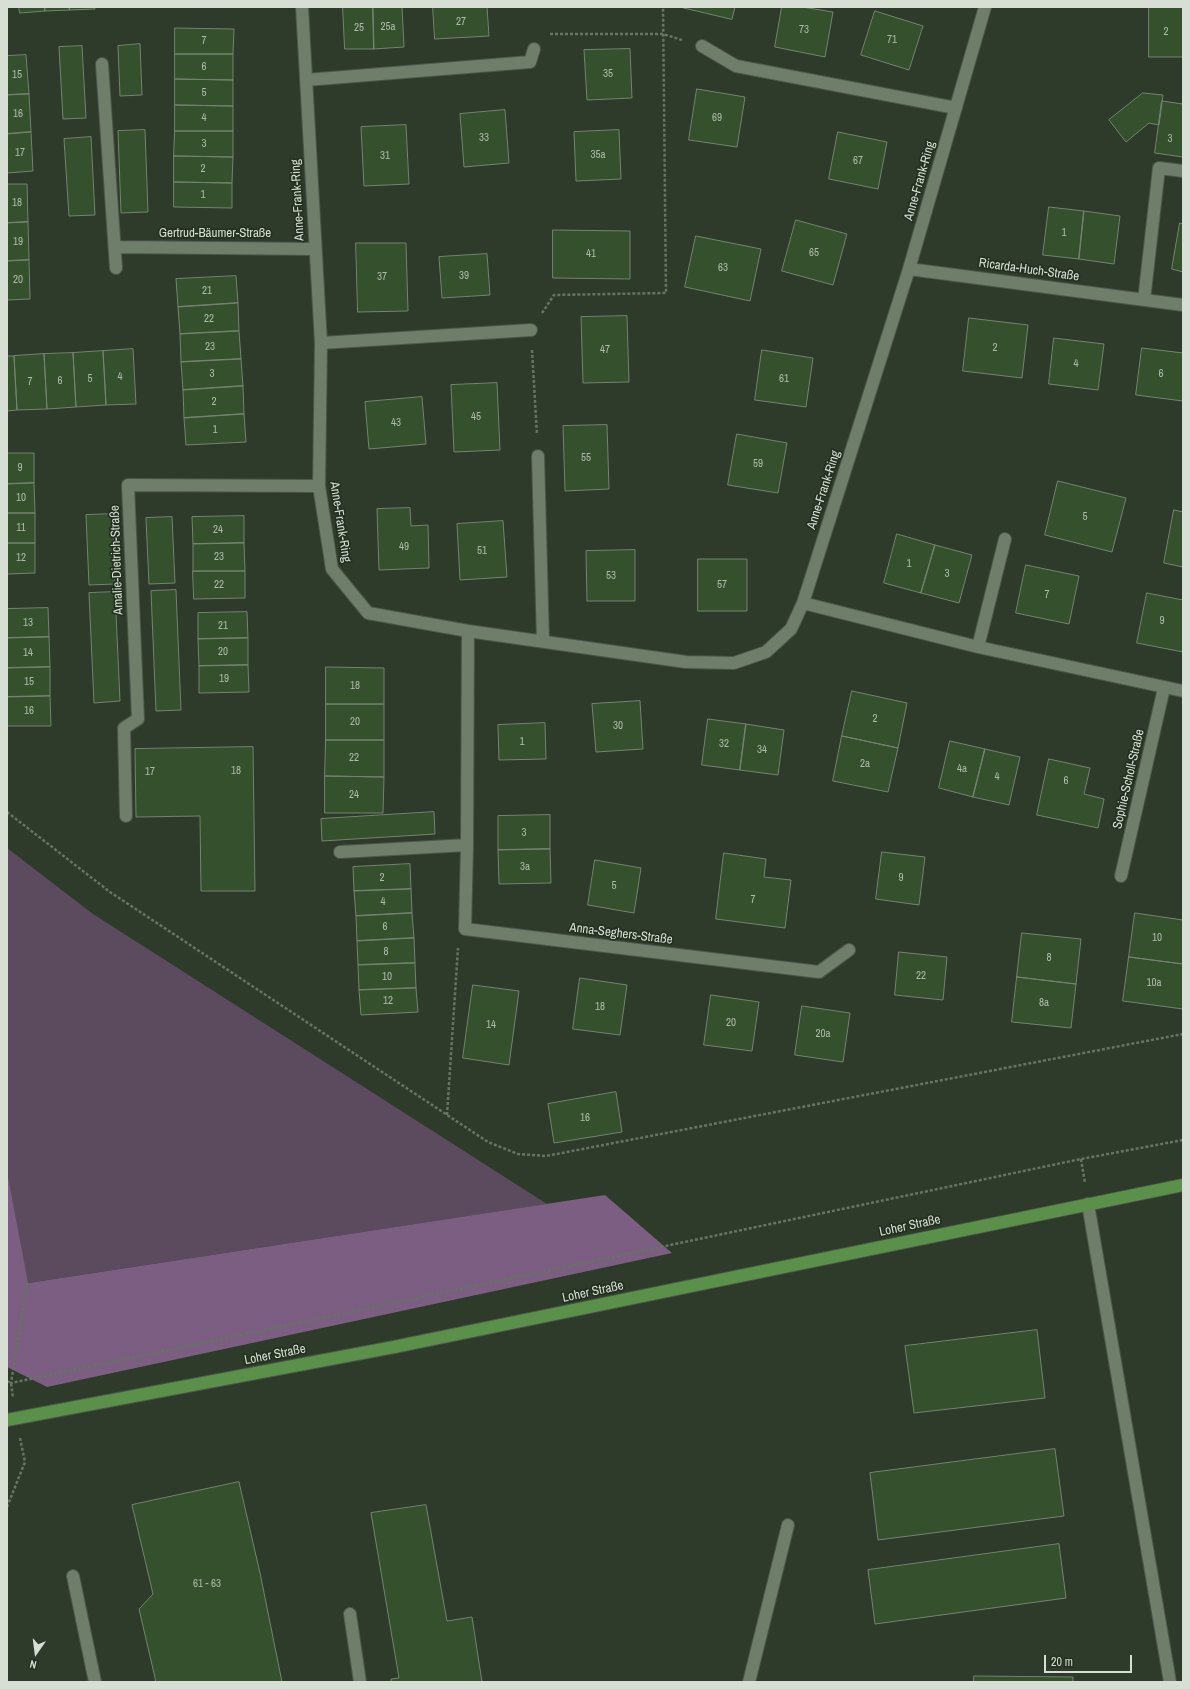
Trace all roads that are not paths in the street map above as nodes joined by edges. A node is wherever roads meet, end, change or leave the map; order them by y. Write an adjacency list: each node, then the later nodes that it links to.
1 (302, 7): 6 (street, Anne-Frank-Ring)
2 (985, 7): 7 (street, Anne-Frank-Ring)
3 (702, 46): 7 (street)
4 (534, 49): 6 (street)
5 (102, 64): 9 (street)
6 (306, 80): 10 (street, Anne-Frank-Ring)
7 (956, 108): 12 (street, Anne-Frank-Ring)
8 (1183, 171): 13 (street)
9 (115, 247): 10 (street, Gertrud-Bäumer-Straße); 11 (street)
10 (315, 249): 16 (street, Anne-Frank-Ring)
11 (116, 268)
12 (909, 269): 13 (street, Ricarda-Huch-Straße); 20 (street, Anne-Frank-Ring)
13 (1144, 300): 14 (street, Ricarda-Huch-Straße)
14 (1183, 305)
15 (531, 330): 16 (street)
16 (321, 343): 18 (street, Anne-Frank-Ring)
17 (538, 456): 22 (street)
18 (319, 486): 21 (street, Anne-Frank-Ring); 26 (street, Amalie-Dietrich-Straße)
19 (1005, 539): 23 (street)
20 (803, 603): 22 (street, Anne-Frank-Ring); 23 (street)
21 (468, 631): 22 (street, Anne-Frank-Ring); 27 (street)
22 (543, 641)
23 (978, 648): 24 (street)
24 (1164, 688): 25 (street); 29 (street, Sophie-Scholl-Straße)
25 (1183, 691)
26 (126, 816)
27 (467, 846): 28 (street); 30 (street, Anna-Seghers-Straße)
28 (340, 852)
29 (1121, 876)
30 (850, 950)
31 (1183, 1185): 32 (main road, Loher Straße)
32 (1088, 1204): 33 (main road, Loher Straße); 40 (street)
33 (12, 1419)
34 (788, 1525): 39 (street)
35 (73, 1576): 37 (street)
36 (350, 1614): 38 (street)
37 (95, 1682)
38 (360, 1682)
39 (749, 1682)
40 (1170, 1682)

